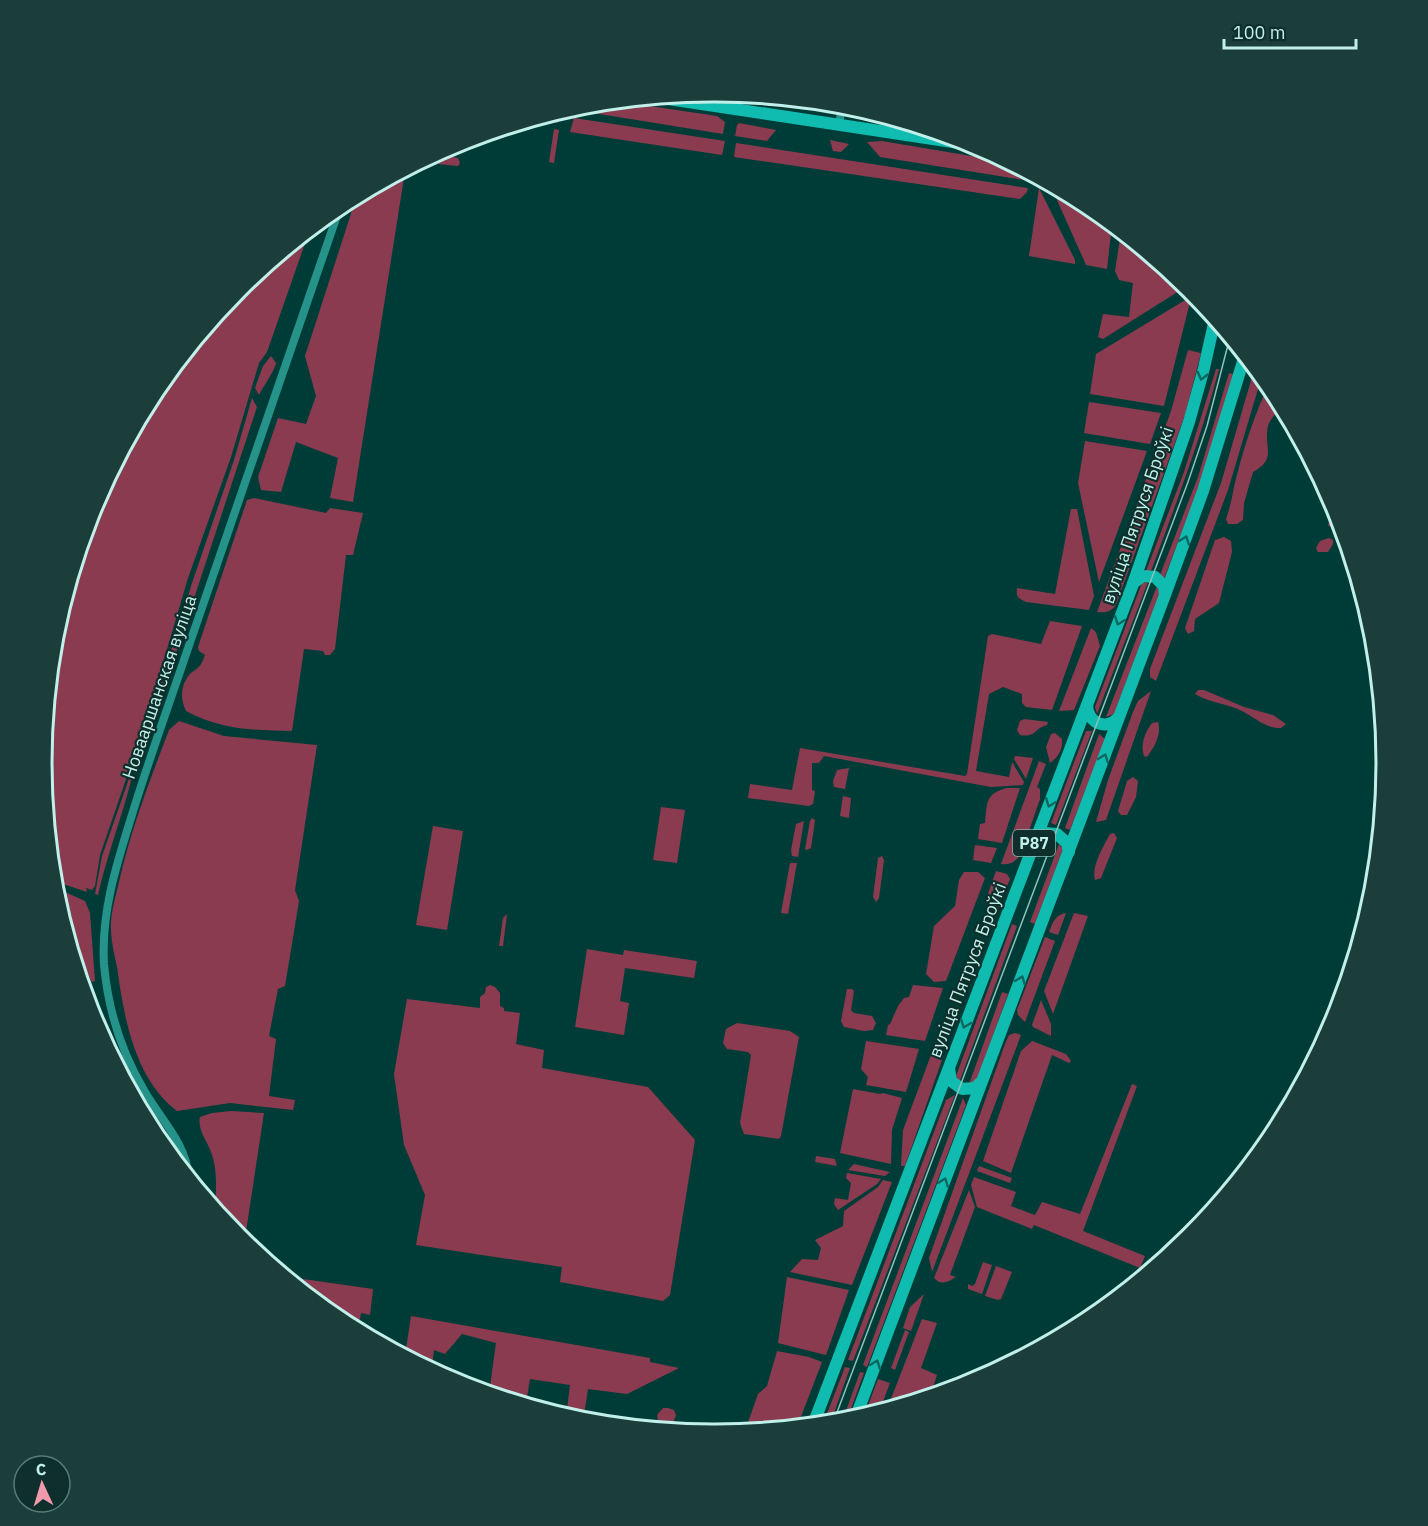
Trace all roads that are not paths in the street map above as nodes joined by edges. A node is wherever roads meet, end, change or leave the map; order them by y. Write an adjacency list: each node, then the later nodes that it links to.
1 (692, 103): 3 (main road)
2 (736, 103): 3 (street)
3 (735, 109): 5 (main road)
4 (841, 114): 5 (street)
5 (839, 124): 6 (main road)
6 (931, 138)
7 (335, 221): 20 (street, Новааршанская вуліца)
8 (1213, 329): 10 (main road, вуліца Пятруся Броўкі / Р87, one-way to 10)
9 (1242, 365): 11 (main road, Р87, one-way to 9)
10 (1133, 584): 11 (main road); 12 (main road, вуліца Пятруся Броўкі / Р87, one-way to 12)
11 (1165, 595): 13 (main road, Р87)
12 (1087, 705): 13 (main road); 14 (main road, вуліца Пятруся Броўкі / Р87, one-way to 14)
13 (1119, 717): 15 (main road, Р87, one-way to 13)
14 (1036, 838): 15 (main road); 16 (main road, вуліца Пятруся Броўкі / Р87, one-way to 16)
15 (1069, 852): 17 (main road, Р87, one-way to 15)
16 (949, 1068): 17 (main road); 18 (main road, вуліца Пятруся Броўкі / Р87)
17 (984, 1079): 19 (main road, Р87)
18 (937, 1098): 19 (main road); 22 (main road, вуліца Пятруся Броўкі / Р87)
19 (972, 1110): 21 (main road, Р87, one-way to 19)
20 (187, 1163)
21 (859, 1408)
22 (816, 1416)

